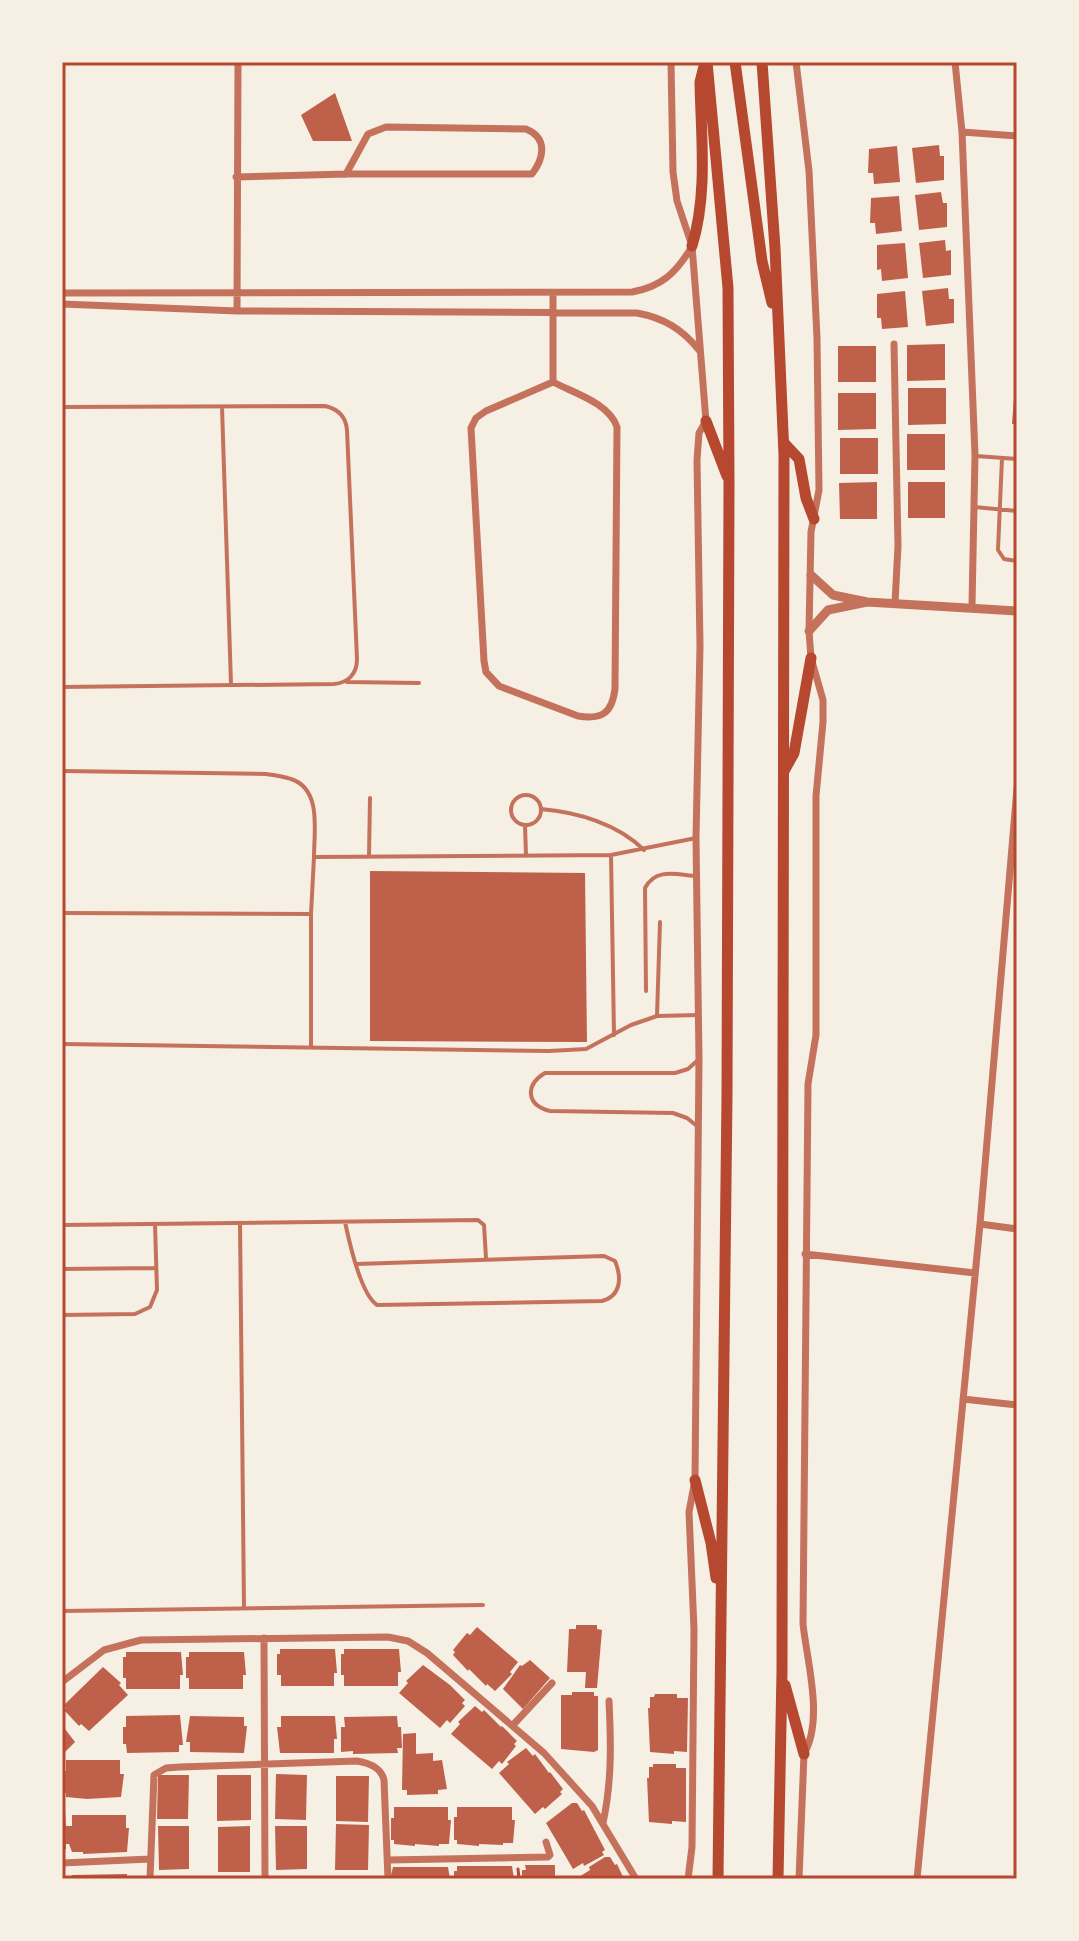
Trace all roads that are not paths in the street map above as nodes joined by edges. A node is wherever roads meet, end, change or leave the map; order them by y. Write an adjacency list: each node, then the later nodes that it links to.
1 (238, 62): 11 (street)
2 (671, 62): 12 (street)
3 (706, 62): 12 (main road); 32 (main road)
4 (735, 62): 21 (main road)
5 (762, 62): 21 (main road)
6 (796, 62): 36 (street)
7 (955, 62): 8 (street)
8 (962, 132): 9 (street); 29 (street)
9 (1017, 136)
10 (346, 174): 10 (street); 11 (street)
11 (236, 177): 13 (street)
12 (692, 246): 16 (street); 23 (street)
13 (237, 292): 14 (street); 15 (street); 18 (street)
14 (62, 293)
15 (378, 293): 16 (street); 19 (street)
16 (553, 294): 20 (street)
17 (62, 304): 18 (street)
18 (237, 311): 19 (street)
19 (378, 311): 20 (street)
20 (552, 313): 23 (street); 24 (street)
21 (779, 331): 28 (main road)
22 (894, 344): 40 (street)
23 (699, 351): 27 (street)
24 (553, 382): 24 (street)
25 (62, 407): 26 (lane)
26 (222, 407): 45 (lane); 47 (lane)
27 (706, 421): 32 (main road); 55 (street)
28 (784, 443): 36 (main road); 50 (main road)
29 (975, 455): 30 (lane); 33 (street)
30 (1002, 458): 31 (lane); 34 (lane)
31 (1017, 459)
32 (729, 484): 92 (main road)
33 (974, 507): 34 (lane); 41 (street)
34 (999, 510): 35 (lane); 37 (lane)
35 (1017, 511)
36 (814, 519): 38 (street)
37 (1017, 561)
38 (811, 575): 39 (street); 43 (street)
39 (867, 602): 40 (street); 43 (street)
40 (895, 603): 41 (street)
41 (972, 606): 42 (street)
42 (1017, 611)
43 (809, 631): 44 (street)
44 (811, 658): 50 (main road); 79 (street)
45 (345, 682): 46 (lane); 47 (lane)
46 (419, 683)
47 (231, 685): 48 (lane)
48 (62, 687)
49 (62, 771): 60 (lane)
50 (784, 771): 94 (main road)
51 (1017, 788): 76 (street)
52 (370, 798): 58 (lane)
53 (541, 809): 54 (lane); 54 (lane); 56 (lane)
54 (525, 826): 59 (lane)
55 (696, 838): 56 (lane); 61 (street)
56 (644, 850): 57 (lane)
57 (611, 855): 59 (lane); 68 (lane)
58 (369, 856): 59 (lane); 60 (lane)
59 (526, 856)
60 (314, 857): 63 (lane)
61 (698, 876): 65 (lane); 66 (street)
62 (62, 913): 63 (lane)
63 (311, 914): 70 (lane)
64 (660, 922): 67 (lane)
65 (646, 991)
66 (699, 1015): 67 (lane); 71 (street)
67 (657, 1016): 68 (lane)
68 (614, 1035): 70 (lane)
69 (62, 1044): 70 (lane)
70 (311, 1047)
71 (699, 1059): 72 (street); 72 (lane)
72 (699, 1127): 88 (street)
73 (345, 1222): 74 (lane); 80 (lane); 81 (lane)
74 (240, 1223): 75 (lane); 90 (lane)
75 (155, 1224): 77 (lane); 82 (lane)
76 (980, 1224): 78 (street); 84 (street)
77 (62, 1225)
78 (1017, 1229)
79 (805, 1254): 84 (street); 99 (street)
80 (486, 1258): 81 (lane); 81 (lane)
81 (357, 1264)
82 (156, 1268): 83 (lane); 85 (lane)
83 (62, 1269)
84 (975, 1273): 86 (street)
85 (62, 1315)
86 (963, 1399): 87 (street); 114 (street)
87 (1017, 1405)
88 (695, 1480): 92 (main road); 110 (street)
89 (483, 1605): 90 (lane)
90 (244, 1608): 91 (lane)
91 (62, 1611)
92 (721, 1612): 111 (main road)
93 (264, 1638): 95 (street); 98 (street); 100 (street)
94 (782, 1672): 99 (main road); 112 (main road)
95 (62, 1682)
96 (552, 1683): 98 (street)
97 (609, 1701): 101 (street)
98 (513, 1725): 101 (street)
99 (804, 1754): 113 (street)
100 (264, 1766): 103 (street); 104 (street); 107 (street)
101 (603, 1823): 109 (street)
102 (546, 1842): 104 (street)
103 (150, 1859): 105 (street); 106 (street)
104 (388, 1860): 108 (street)
105 (62, 1863)
106 (150, 1879)
107 (265, 1879)
108 (388, 1879)
109 (636, 1879)
110 (688, 1879)
111 (718, 1879)
112 (778, 1879)
113 (799, 1879)
114 (917, 1879)

